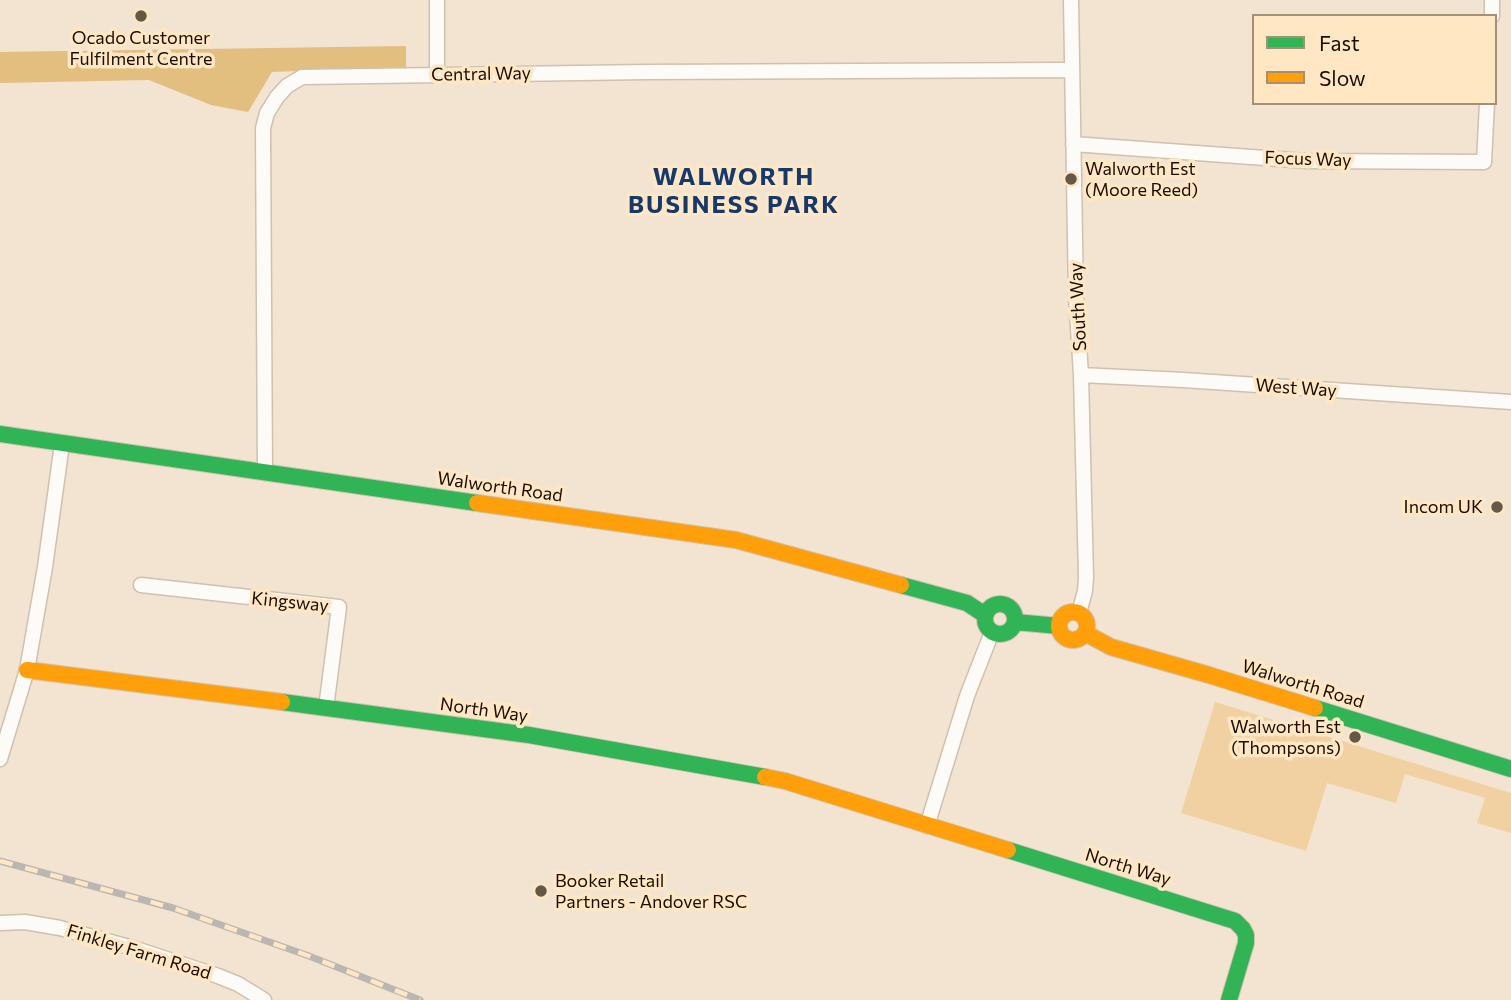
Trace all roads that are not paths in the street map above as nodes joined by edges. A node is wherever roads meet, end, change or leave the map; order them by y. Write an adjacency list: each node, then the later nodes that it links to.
1 (437, 0): 4 (street)
2 (1070, 0): 3 (street, South Way)
3 (1072, 71): 4 (street, Central Way); 6 (street, South Way)
4 (437, 74): 11 (street, Central Way)
5 (1487, 105): 6 (street, Focus Way)
6 (1073, 144): 7 (street, South Way)
7 (1081, 374): 8 (street, West Way); 13 (street, South Way)
8 (1511, 402)
9 (0, 434): 10 (street, Walworth Road)
10 (62, 444): 11 (street, Walworth Road); 19 (street)
11 (265, 473): 14 (street, Walworth Road)
12 (141, 585): 20 (street, Kingsway)
13 (1079, 613): 16 (street); 18 (street)
14 (985, 615): 15 (street, Walworth Road); 17 (street)
15 (1015, 622): 16 (street, Walworth Road); 17 (street, Walworth Road)
16 (1059, 626): 18 (street, Walworth Road)
17 (992, 632): 23 (street)
18 (1085, 633): 22 (street, Walworth Road)
19 (27, 670): 20 (street, North Way); 21 (street)
20 (326, 708): 23 (street, North Way)
21 (0, 759)
22 (1511, 769)
23 (927, 826): 26 (street, North Way)
24 (4, 923): 25 (street, Finkley Farm Road)
25 (264, 1000)
26 (1229, 1000)

